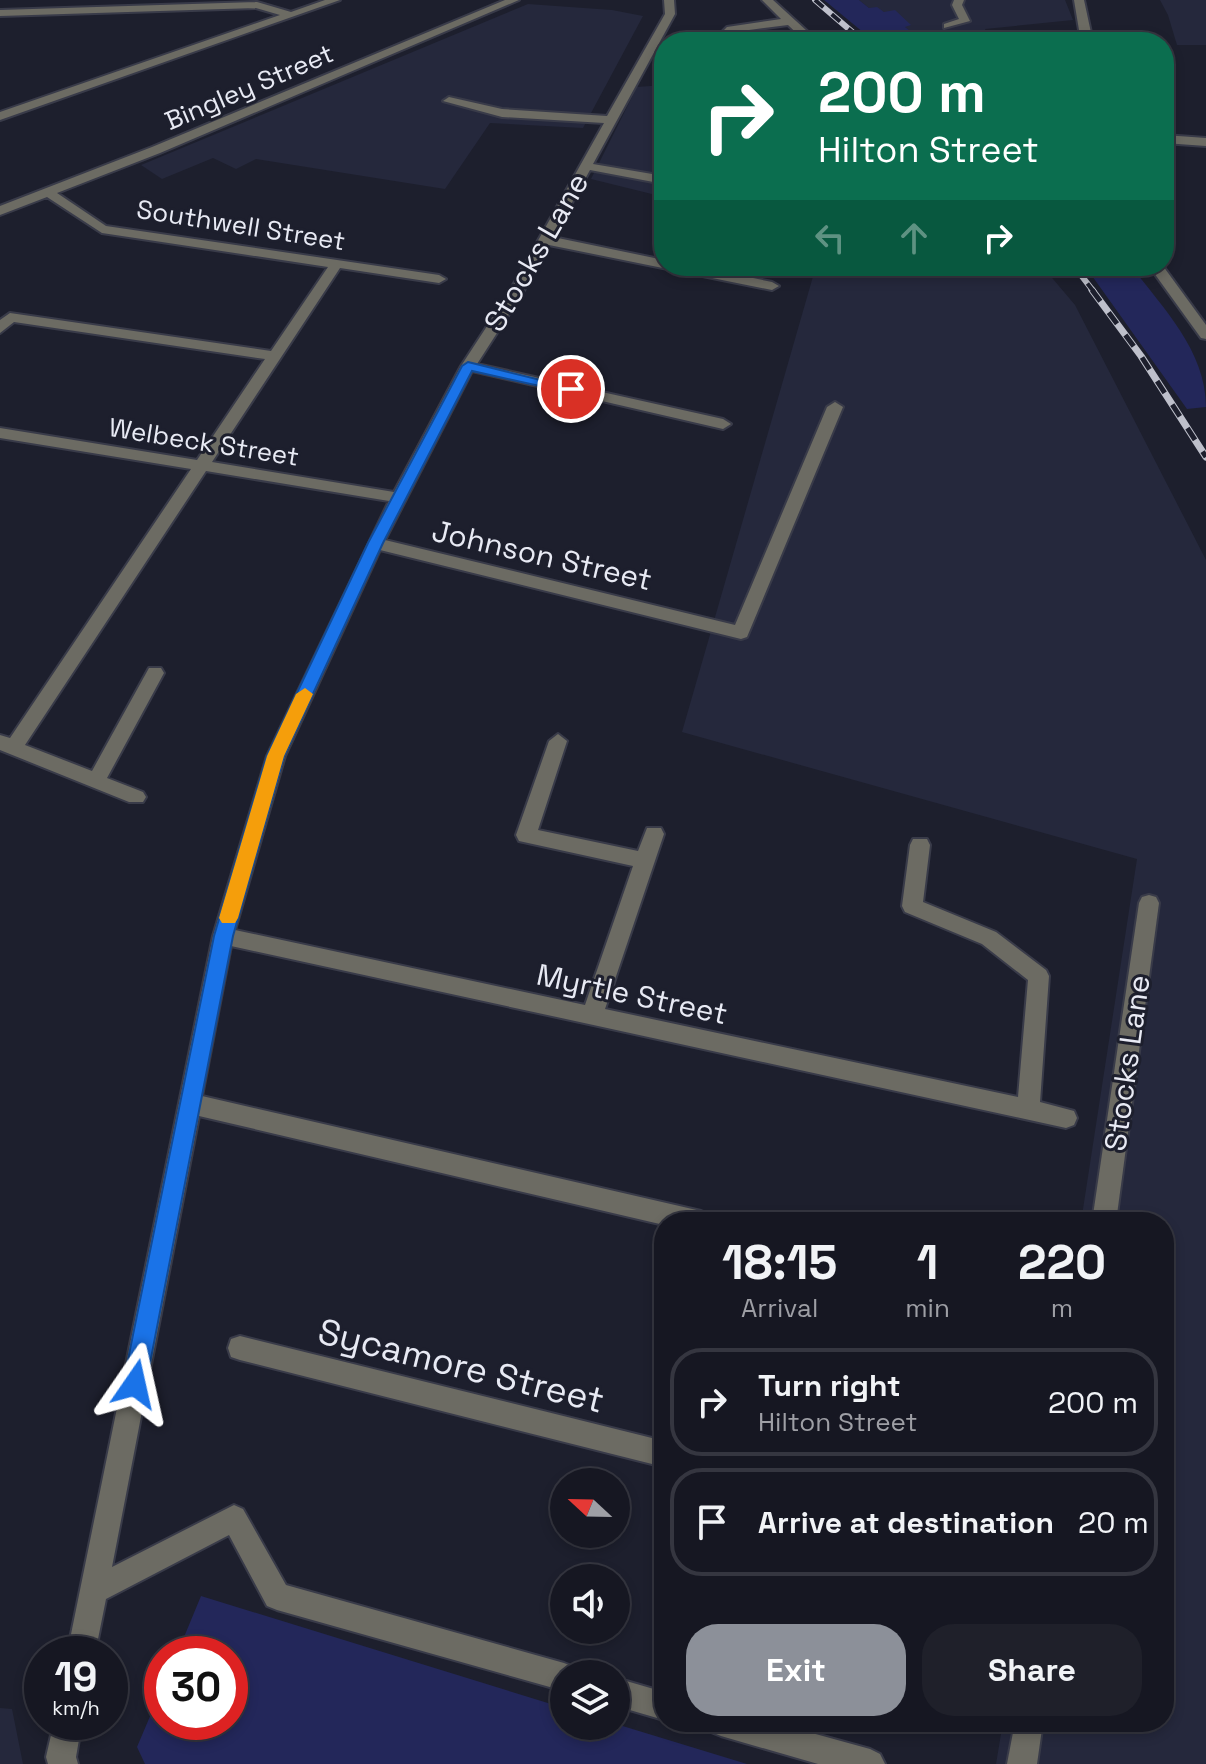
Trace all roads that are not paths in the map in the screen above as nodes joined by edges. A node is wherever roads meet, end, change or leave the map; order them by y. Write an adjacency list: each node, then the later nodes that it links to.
1 (335, 0): 8 (street)
2 (514, 0): 23 (street, Bingley Street)
3 (669, 0): 11 (street, Stocks Lane)
4 (767, 0): 9 (street)
5 (959, 0): 10 (street)
6 (1079, 0): 14 (street)
7 (0, 13): 8 (street)
8 (288, 14): 17 (street)
9 (790, 21): 12 (street); 13 (street)
10 (948, 26)
11 (660, 32)
12 (728, 32)
13 (802, 32)
14 (1085, 32)
15 (654, 43): 18 (street, Stocks Lane)
16 (449, 101): 18 (street)
17 (0, 116)
18 (612, 120): 21 (street, Stocks Lane)
19 (1174, 140): 20 (street)
20 (1206, 142)
21 (586, 166): 22 (street); 25 (street, Stocks Lane)
22 (654, 178)
23 (46, 191): 24 (street, Bingley Street); 27 (street, Southwell Street)
24 (0, 211)
25 (546, 240): 26 (street); 35 (street, Stocks Lane)
26 (654, 262)
27 (336, 264): 30 (street, Southwell Street); 34 (street)
28 (724, 276): 31 (street)
29 (1163, 276): 33 (street)
30 (439, 279)
31 (772, 286)
32 (0, 329): 34 (street)
33 (1206, 335)
34 (276, 356): 39 (street)
35 (468, 366): 37 (street); 40 (street, Stocks Lane)
36 (835, 407): 41 (street, Johnson Street)
37 (723, 424)
38 (0, 433): 39 (street, Welbeck Street)
39 (204, 466): 40 (street, Welbeck Street); 44 (street)
40 (400, 498): 41 (street, Stocks Lane)
41 (375, 543): 51 (street, Stocks Lane)
42 (155, 673): 45 (street)
43 (558, 741): 49 (street)
44 (7, 745): 45 (street)
45 (96, 781): 46 (street)
46 (136, 797)
47 (654, 834): 49 (street)
48 (920, 845): 54 (street)
49 (645, 860): 52 (street)
50 (1149, 903): 57 (street, Stocks Lane)
51 (223, 936): 52 (street, Myrtle Street); 53 (street, Stocks Lane)
52 (592, 1016): 54 (street, Myrtle Street)
53 (191, 1104): 56 (street); 60 (street, Stocks Lane)
54 (1028, 1109): 55 (street, Myrtle Street)
55 (1066, 1118)
56 (658, 1212)
57 (1105, 1212)
58 (240, 1348): 59 (street, Sycamore Street)
59 (654, 1452)
60 (93, 1591): 61 (street, Stocks Lane); 62 (street)
61 (84, 1636)
62 (550, 1673)
63 (630, 1696): 64 (street)
64 (654, 1703)
65 (756, 1732): 69 (street)
66 (1027, 1732): 70 (street)
67 (64, 1740): 68 (street)
68 (63, 1764)
69 (870, 1764)
70 (1022, 1764)

